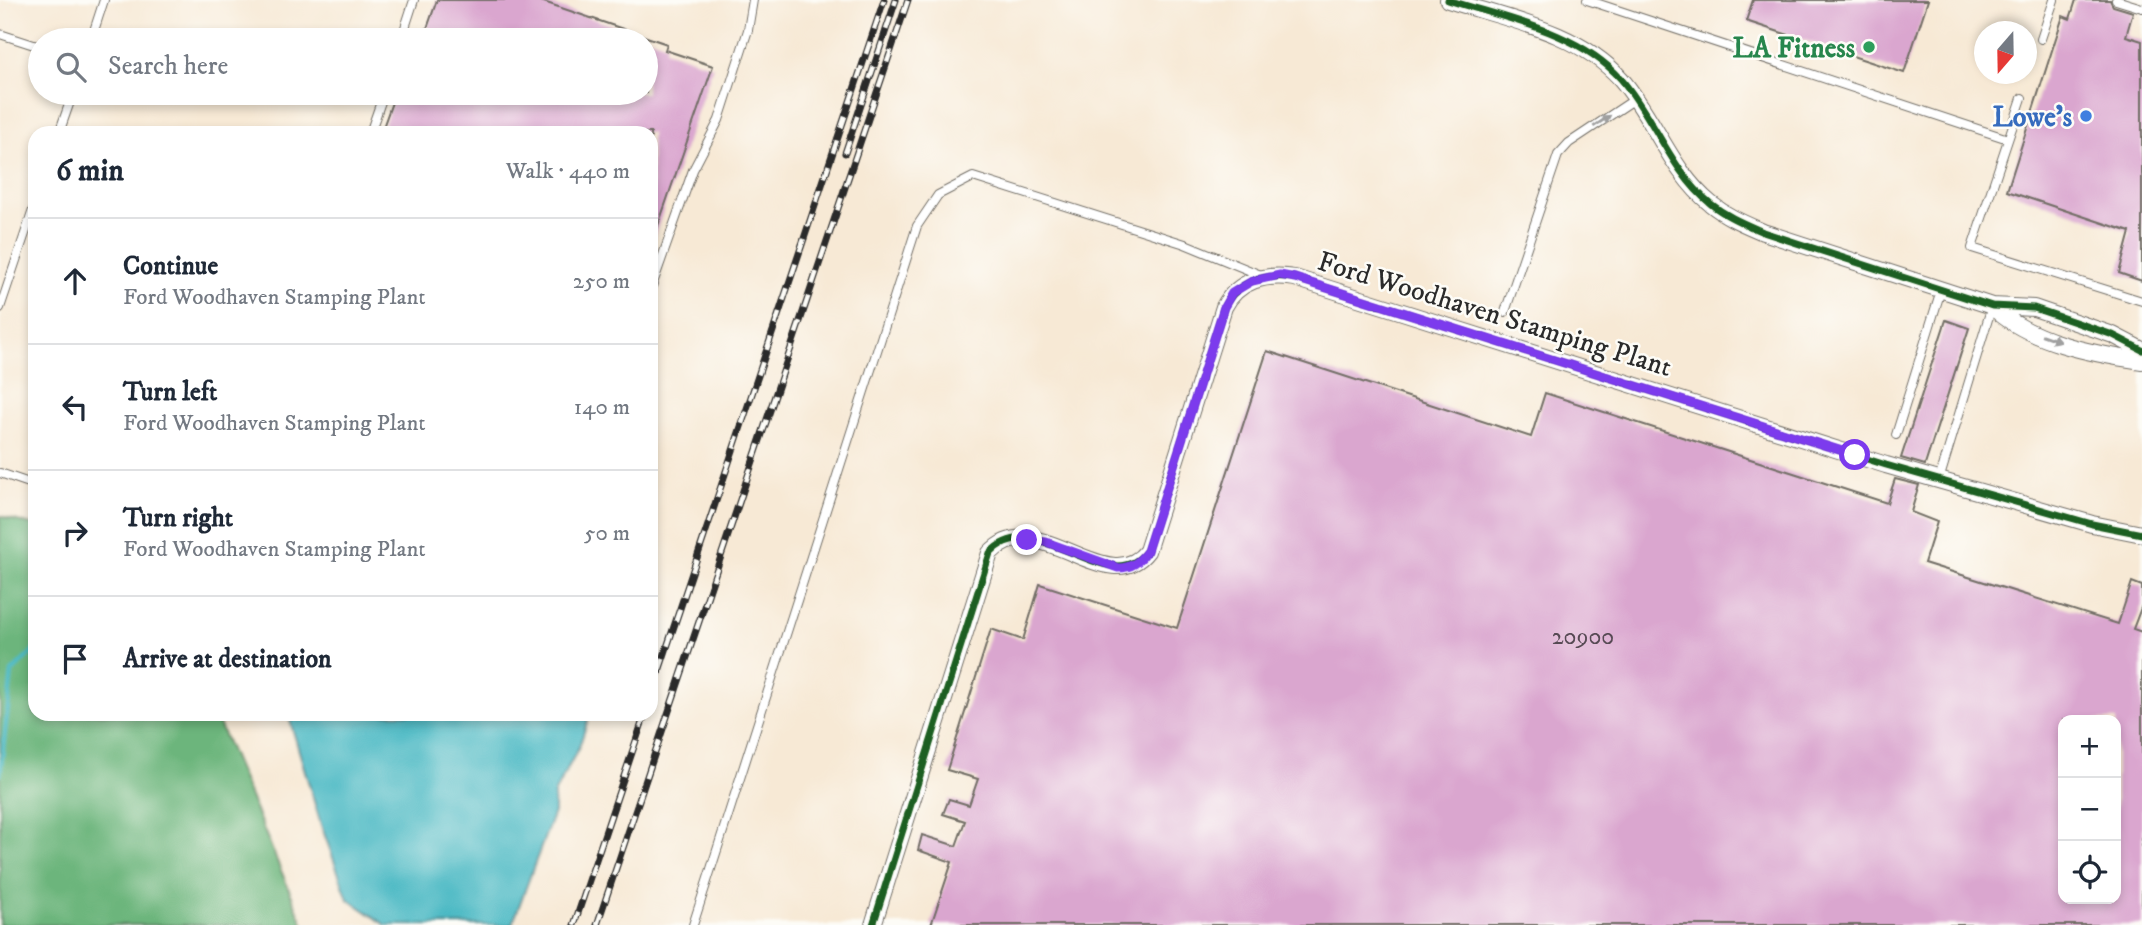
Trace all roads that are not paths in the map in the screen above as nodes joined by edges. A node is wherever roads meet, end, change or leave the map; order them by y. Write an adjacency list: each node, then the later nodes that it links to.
1 (104, 0): 9 (lane)
2 (414, 0): 10 (lane)
3 (753, 0): 22 (lane)
4 (1448, 0): 15 (street)
5 (1587, 0): 20 (lane)
6 (2054, 0): 12 (lane)
7 (2116, 0): 8 (lane)
8 (2142, 8)
9 (94, 28)
10 (405, 28)
11 (0, 34): 13 (lane)
12 (2041, 39)
13 (28, 43)
14 (2022, 98): 20 (lane)
15 (1634, 99): 24 (street); 28 (lane, one-way to 15)
16 (69, 105): 18 (lane)
17 (380, 105): 19 (lane)
18 (61, 126)
19 (372, 126)
20 (2008, 139): 25 (lane)
21 (28, 225): 27 (lane)
22 (658, 270)
23 (1265, 277): 33 (street, Ford Woodhaven Stamping Plant); 36 (lane); 37 (street, Ford Woodhaven Stamping Plant)
24 (1941, 290): 26 (street); 31 (lane)
25 (2142, 301)
26 (1993, 306): 29 (street); 30 (street, one-way to 30); 33 (lane)
27 (0, 307)
28 (1504, 312)
29 (2142, 350)
30 (2142, 361)
31 (1896, 435)
32 (0, 473): 34 (lane)
33 (1939, 480): 35 (street, Ford Woodhaven Stamping Plant)
34 (28, 483)
35 (2142, 534)
36 (693, 925)
37 (873, 925)

